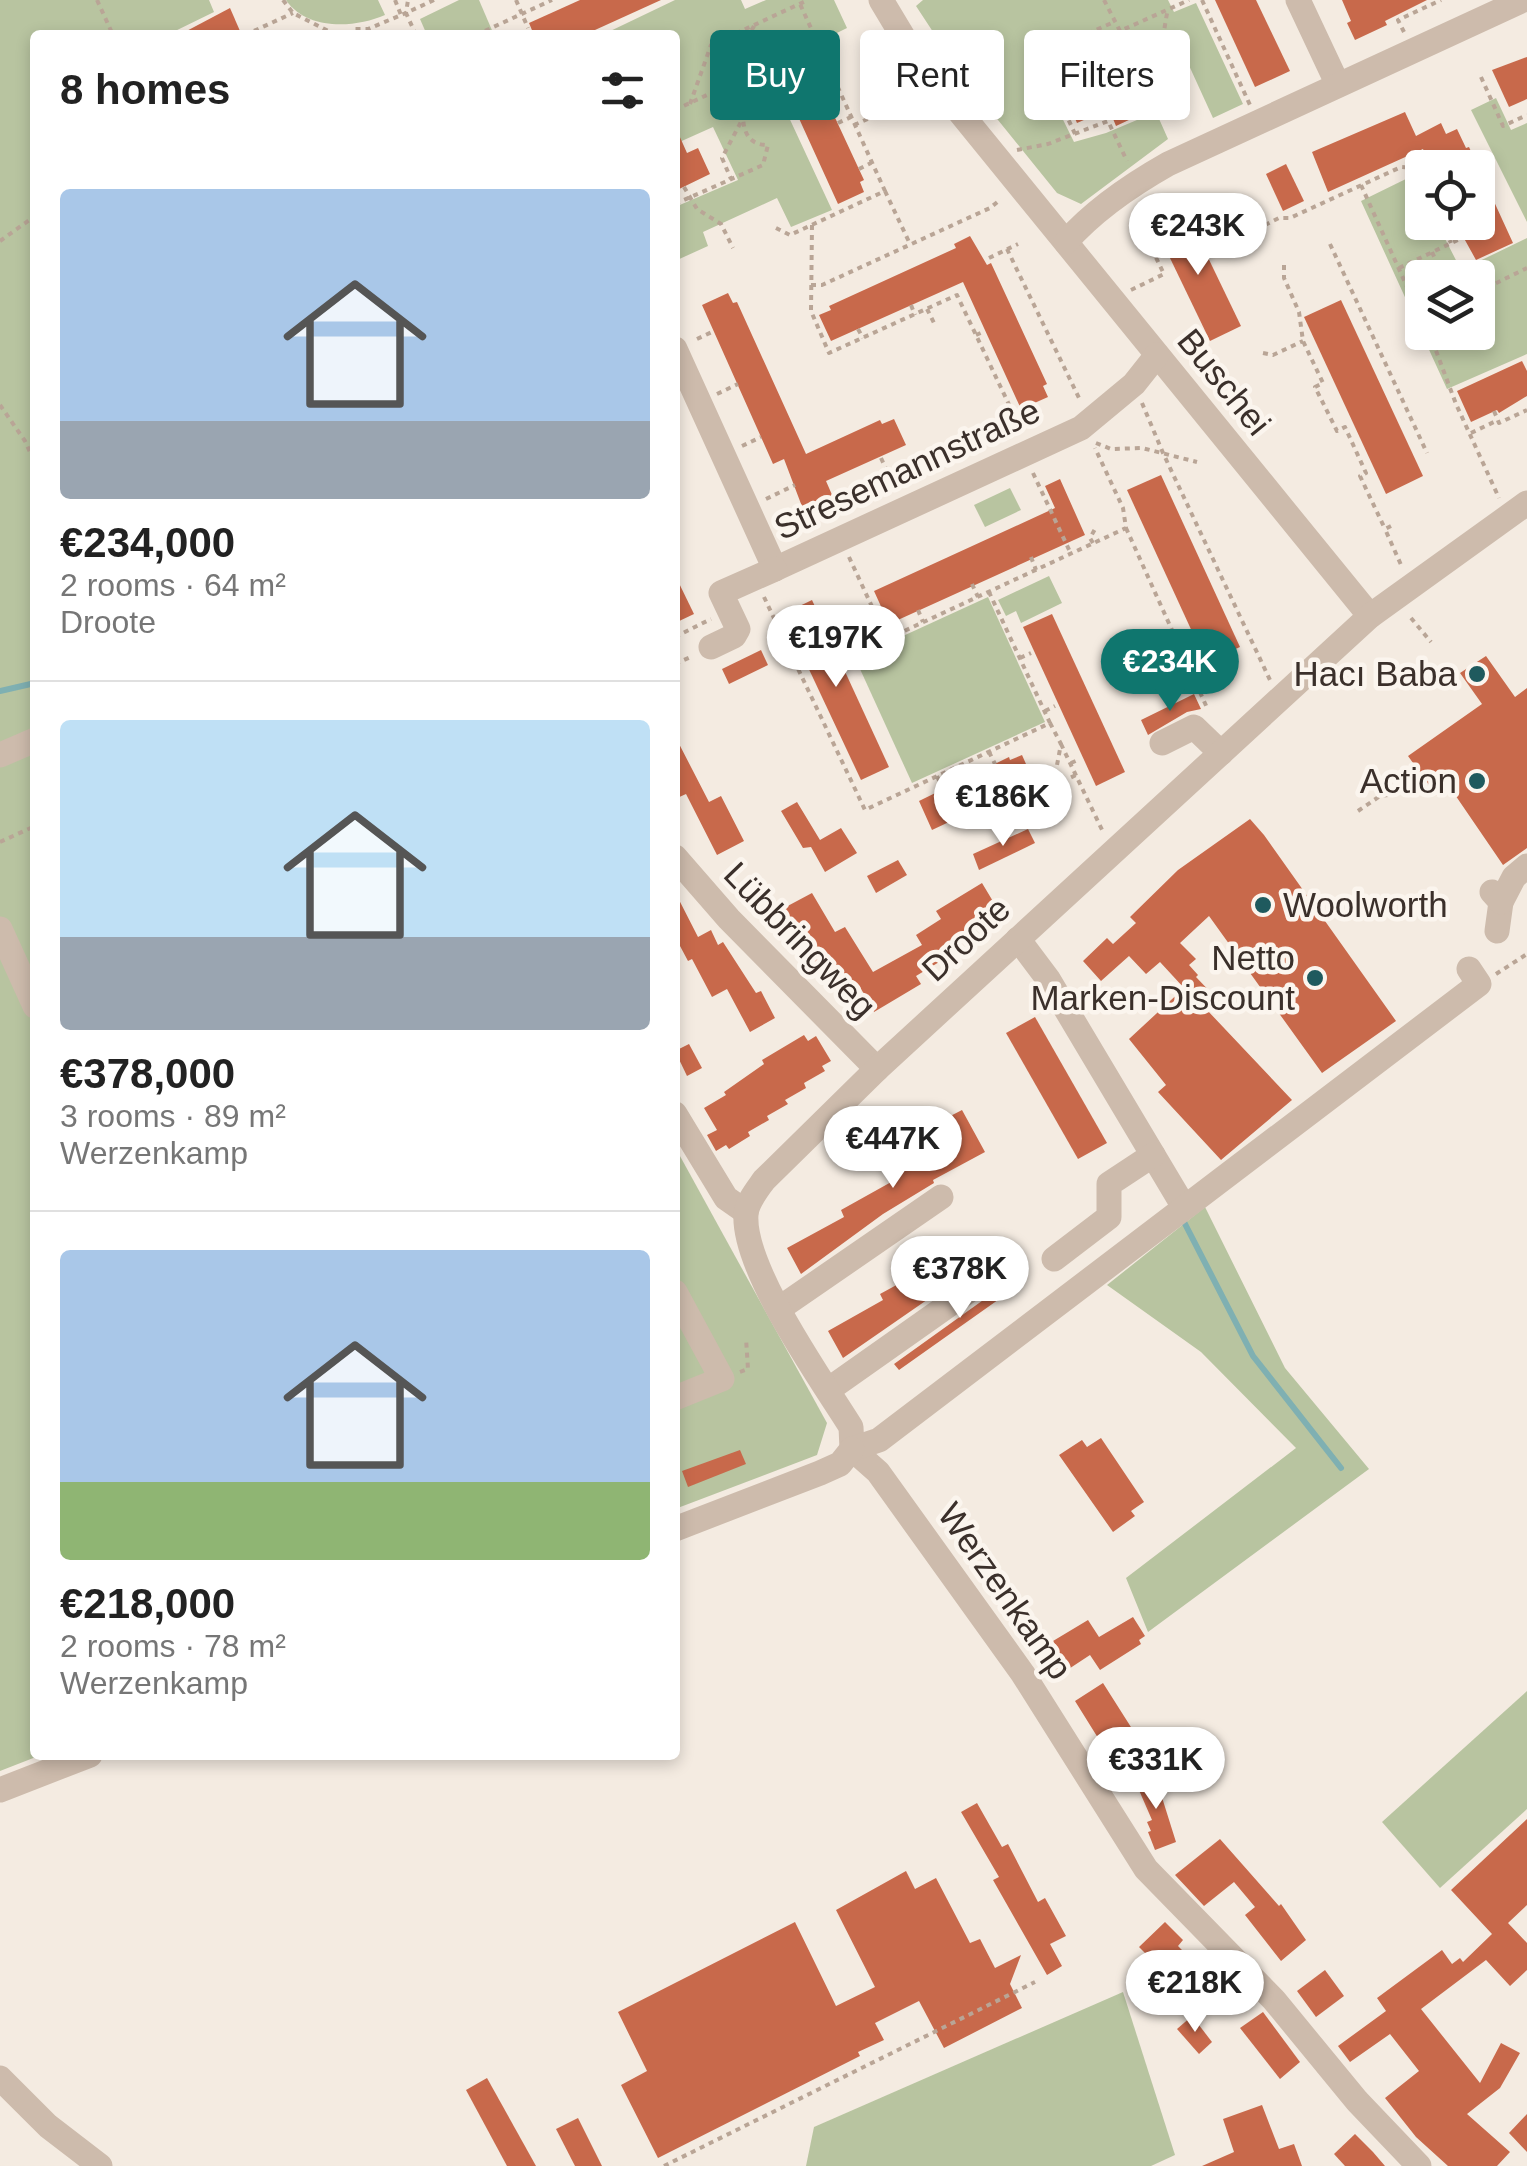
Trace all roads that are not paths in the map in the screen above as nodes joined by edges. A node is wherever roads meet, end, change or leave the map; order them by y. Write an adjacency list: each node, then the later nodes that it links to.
1 (881, 0): 5 (street, Buschei)
2 (1298, 0): 4 (street)
3 (1523, 0): 4 (street)
4 (1338, 85): 5 (street)
5 (1066, 242): 7 (street, Buschei)
6 (684, 345): 9 (street, Stresemannstraße)
7 (1157, 356): 9 (street, Stresemannstraße); 10 (street, Buschei)
8 (1527, 503): 10 (street, Droote)
9 (775, 569): 11 (street)
10 (1370, 616): 14 (street, Droote)
11 (712, 647)
12 (30, 742): 15 (street)
13 (1162, 743): 14 (street)
14 (1221, 753): 20 (street, Droote)
15 (0, 755)
16 (680, 863): 23 (street, Lübbringweg)
17 (1527, 866): 19 (street)
18 (0, 930): 22 (street)
19 (1497, 930)
20 (1018, 939): 23 (street, Droote); 25 (street)
21 (1474, 976): 27 (street)
22 (30, 995)
23 (877, 1069): 28 (street, Droote)
24 (680, 1122): 28 (street, Werzenkamp)
25 (1152, 1155): 27 (street); 29 (street)
26 (941, 1197): 32 (street)
27 (1184, 1207): 35 (street)
28 (746, 1212): 32 (street, Werzenkamp)
29 (1054, 1260)
30 (991, 1275): 33 (street)
31 (680, 1301): 34 (street)
32 (780, 1308): 33 (street, Werzenkamp)
33 (828, 1390): 35 (street, Werzenkamp)
34 (680, 1396)
35 (852, 1449): 36 (street); 40 (street, Werzenkamp)
36 (680, 1528)
37 (77, 1760): 38 (street)
38 (0, 1790)
39 (0, 2078): 41 (street)
40 (1405, 2162)
41 (100, 2166)

